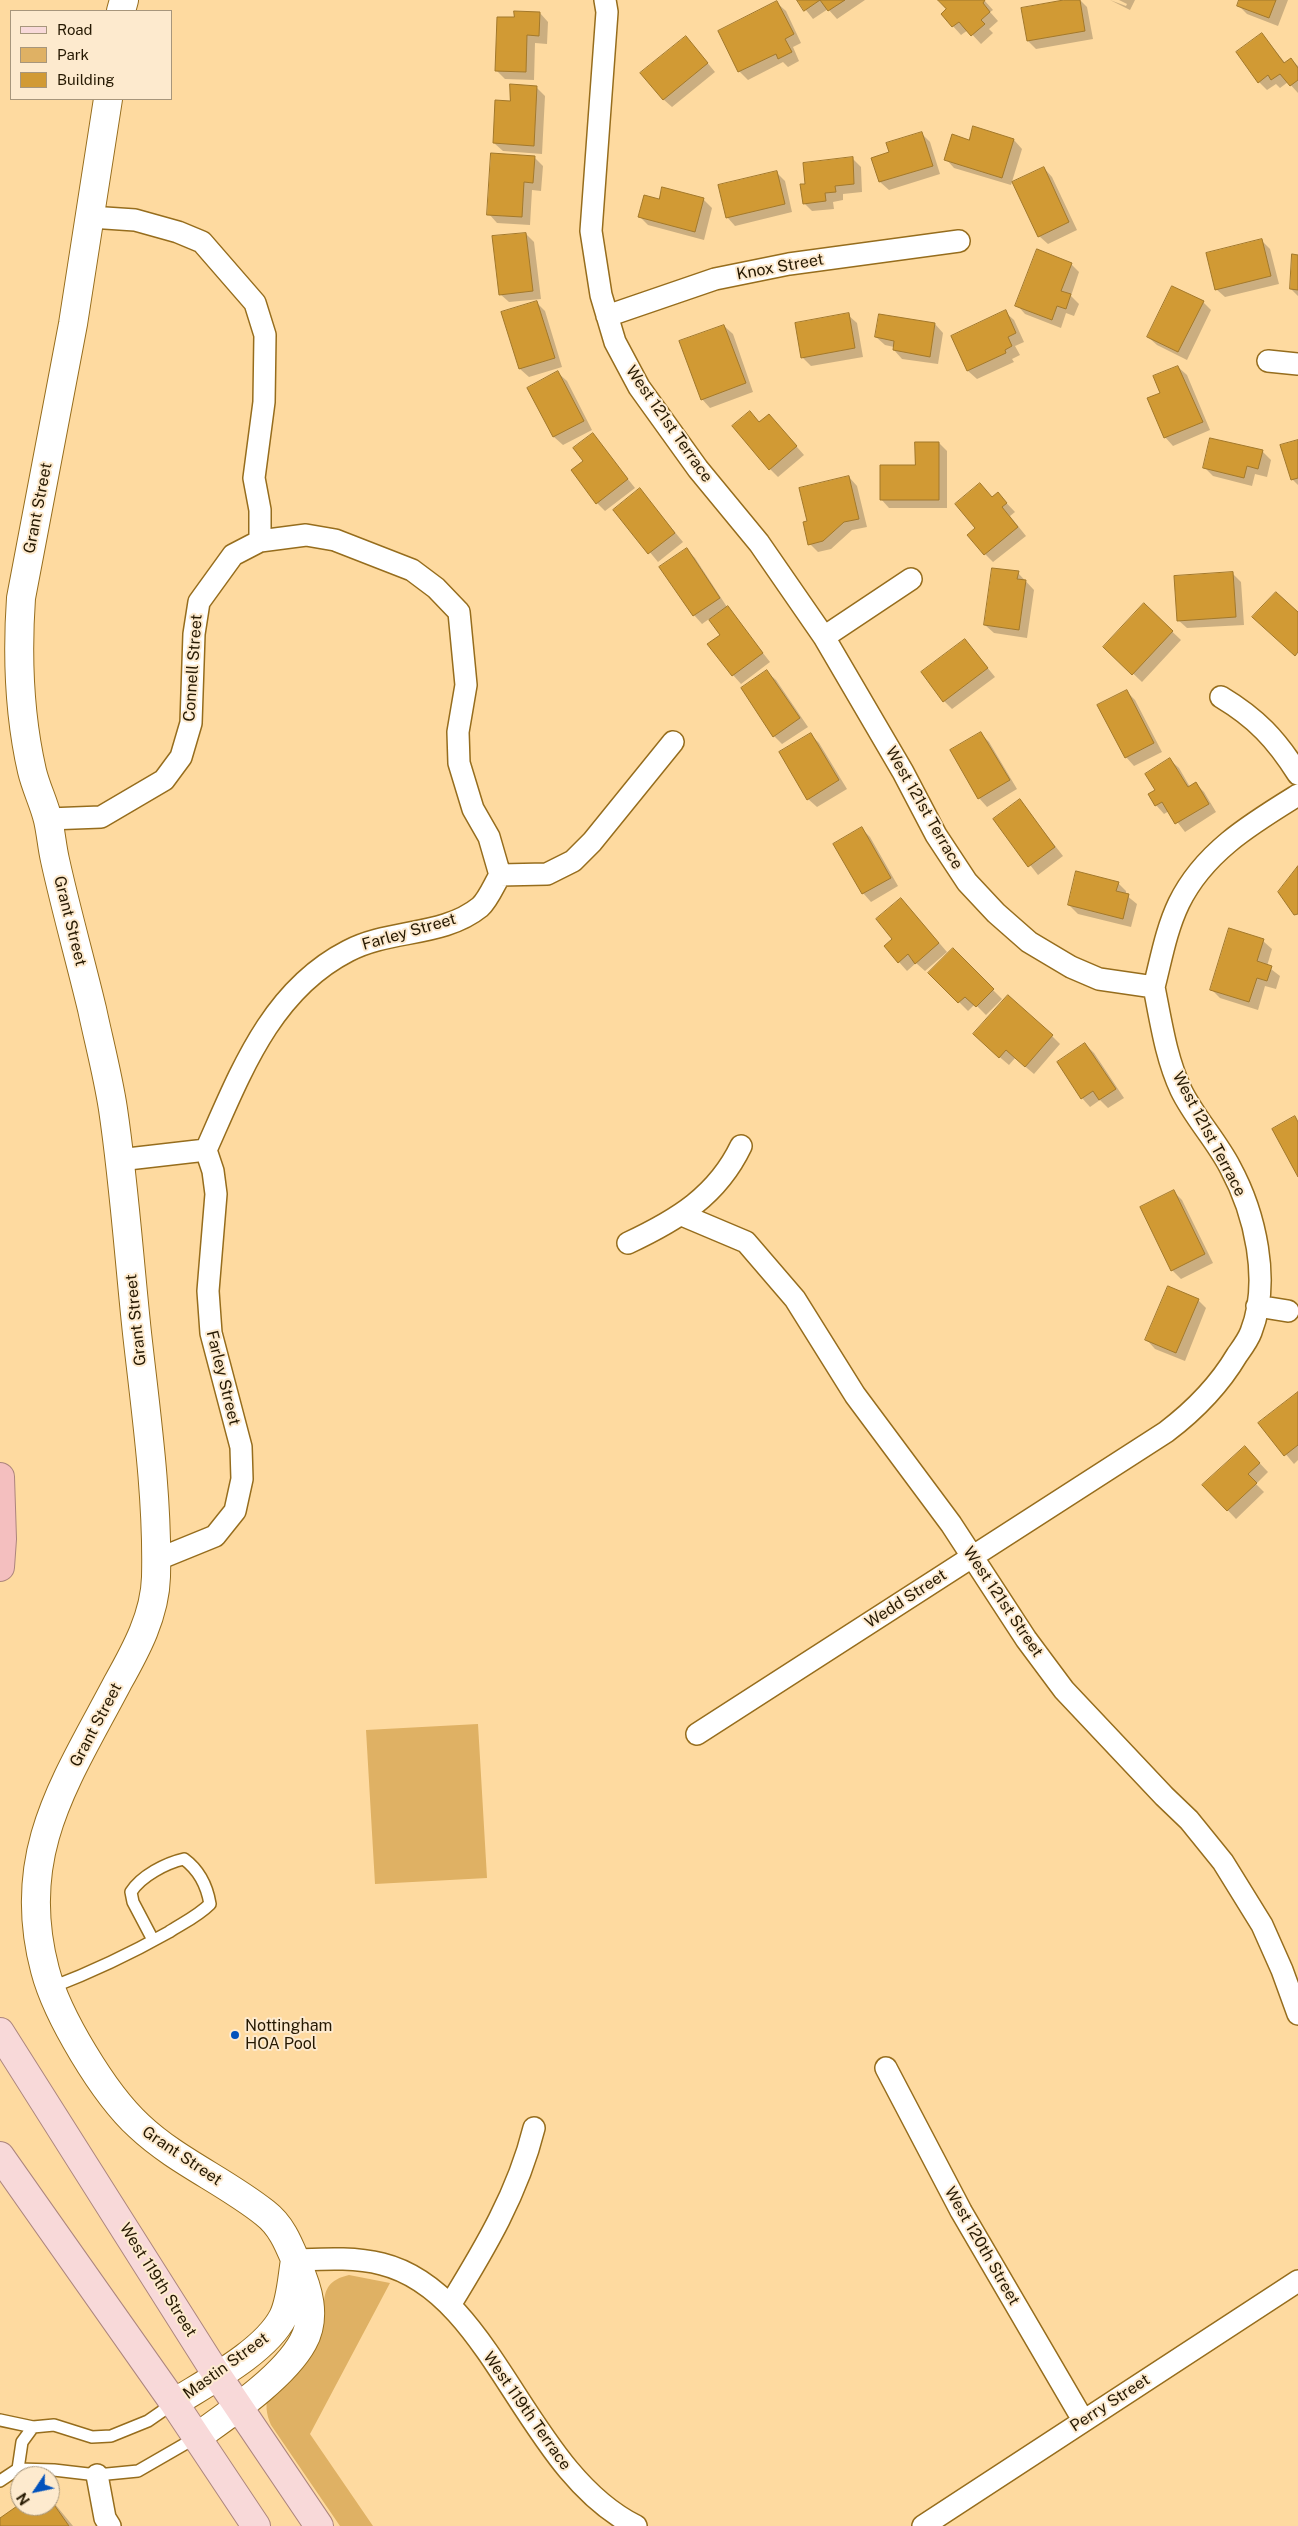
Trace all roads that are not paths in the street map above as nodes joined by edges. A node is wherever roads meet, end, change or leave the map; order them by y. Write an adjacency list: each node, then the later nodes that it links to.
1 (605, 0): 5 (street, West 121st Terrace)
2 (108, 100): 3 (street, Grant Street)
3 (90, 218): 8 (street); 15 (street, Grant Street)
4 (959, 241): 5 (street, Knox Street)
5 (607, 316): 10 (street, West 121st Terrace)
6 (1268, 361): 7 (street)
7 (1298, 364)
8 (260, 541): 15 (street, Connell Street); 16 (street)
9 (912, 579): 10 (street)
10 (824, 637): 17 (street, West 121st Terrace)
11 (1221, 697): 13 (street)
12 (673, 742): 16 (street)
13 (1298, 774)
14 (1298, 795): 17 (street)
15 (48, 819): 20 (street, Grant Street)
16 (500, 876): 19 (street, Farley Street)
17 (1154, 988): 23 (street, West 121st Terrace)
18 (741, 1146): 21 (street)
19 (206, 1150): 20 (street); 28 (street, Farley Street)
20 (119, 1160): 28 (street, Grant Street)
21 (682, 1215): 22 (street); 27 (street, West 121st Street)
22 (628, 1243)
23 (1256, 1306): 24 (street); 25 (street, West 121st Terrace)
24 (1288, 1311)
25 (1166, 1432): 27 (street, Wedd Street)
26 (0, 1476): 29 (highway)
27 (972, 1557): 30 (street, Wedd Street); 33 (street, West 121st Street)
28 (156, 1560): 32 (street, Grant Street)
29 (0, 1567)
30 (697, 1734)
31 (153, 1940): 31 (lane); 32 (lane)
32 (50, 1988): 38 (street, Grant Street)
33 (1298, 2014)
34 (0, 2032): 41 (main road, West 119th Street)
35 (886, 2068): 45 (street, West 120th Street)
36 (534, 2128): 40 (street)
37 (0, 2156): 42 (main road)
38 (295, 2260): 40 (street); 41 (street, Mastin Street); 43 (street, Mastin Street)
39 (1298, 2281): 45 (street, Perry Street)
40 (450, 2305): 54 (street, West 119th Terrace)
41 (217, 2375): 42 (street, Mastin Street); 43 (main road, West 119th Street)
42 (174, 2403): 46 (lane); 47 (main road)
43 (239, 2407): 47 (street, Mastin Street); 53 (main road, West 119th Street)
44 (0, 2420): 46 (lane)
45 (1083, 2420): 55 (street, Perry Street)
46 (32, 2427): 48 (lane)
47 (197, 2437): 50 (lane); 52 (main road)
48 (18, 2466)
49 (60, 2471): 50 (lane)
50 (97, 2475): 51 (street)
51 (110, 2526)
52 (256, 2526)
53 (319, 2526)
54 (636, 2526)
55 (923, 2526)

